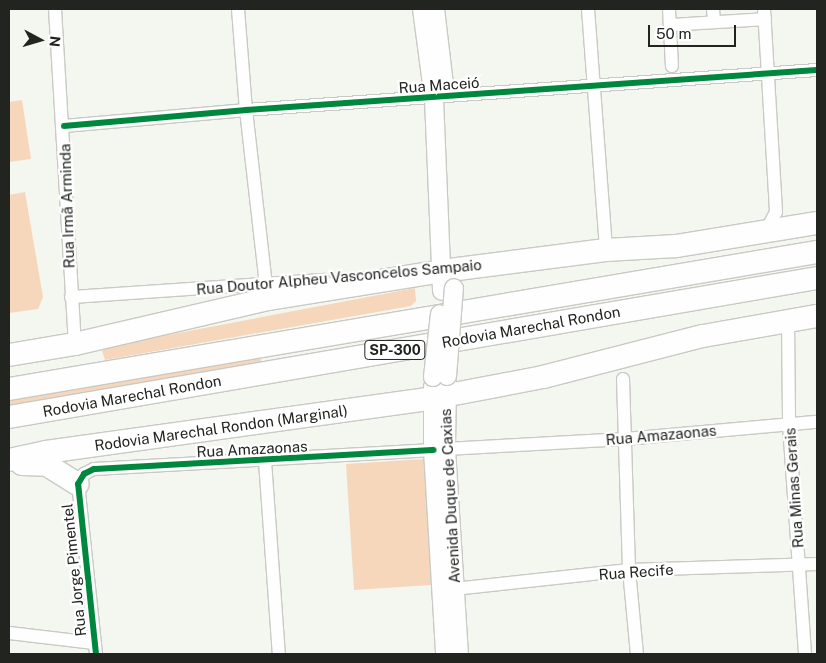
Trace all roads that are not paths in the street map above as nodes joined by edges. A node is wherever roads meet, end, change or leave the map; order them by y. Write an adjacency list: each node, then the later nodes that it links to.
1 (54, 9): 16 (street, Rua Irmã Arminda)
2 (238, 9): 15 (street)
3 (422, 9): 14 (main road, Avenida Duque de Caxias)
4 (435, 9): 14 (main road, Avenida Duque de Caxias)
5 (588, 9): 13 (street)
6 (669, 9): 9 (street)
7 (764, 14): 8 (street); 12 (street)
8 (714, 15): 9 (street)
9 (670, 25): 10 (street)
10 (672, 66)
11 (817, 70): 12 (street, Rua Maceió)
12 (768, 73): 13 (street, Rua Maceió); 18 (street)
13 (594, 86): 14 (street, Rua Maceió); 19 (street)
14 (440, 98): 15 (street, Rua Maceió); 22 (main road, Avenida Duque de Caxias)
15 (246, 110): 16 (street, Rua Maceió); 23 (street)
16 (64, 126): 24 (street, Rua Irmã Arminda)
17 (817, 223): 18 (highway)
18 (766, 231): 19 (highway, Rua Doutor Alpheu Vasconcelos Sampaio)
19 (606, 250): 22 (highway, Rua Doutor Alpheu Vasconcelos Sampaio)
20 (817, 252): 31 (highway, Rodovia Marechal Rondon / SP-300)
21 (817, 278): 32 (highway, Rodovia Marechal Rondon / SP-300)
22 (448, 280): 23 (street, Rua Doutor Alpheu Vasconcelos Sampaio); 27 (highway); 30 (main road, Avenida Duque de Caxias, bridge)
23 (266, 285): 24 (street, Rua Doutor Alpheu Vasconcelos Sampaio)
24 (71, 297): 27 (street, Rua Irmã Arminda)
25 (817, 316): 26 (highway, Rodovia Marechal Rondon (Marginal))
26 (788, 321): 30 (highway, Rodovia Marechal Rondon (Marginal)); 34 (street, Rua Minas Gerais)
27 (75, 344): 28 (highway)
28 (9, 355)
29 (623, 379): 35 (street)
30 (440, 387): 36 (main road, Avenida Duque de Caxias); 38 (highway, Rodovia Marechal Rondon (Marginal))
31 (9, 389)
32 (9, 417)
33 (817, 422): 34 (street, Rua Amazaonas)
34 (789, 424): 35 (street, Rua Amazaonas); 41 (street, Rua Minas Gerais)
35 (625, 439): 36 (street, Rua Amazaonas); 42 (street)
36 (439, 449): 37 (street, Rua Amazaonas); 43 (main road, Avenida Duque de Caxias); 47 (main road, Avenida Duque de Caxias)
37 (265, 461): 39 (street, Rua Amazaonas); 46 (street)
38 (9, 462): 39 (highway)
39 (78, 484): 45 (street, Rua Jorge Pimentel)
40 (817, 564): 41 (street, Rua Recife)
41 (799, 566): 42 (street, Rua Recife); 50 (street, Rua Minas Gerais)
42 (629, 570): 43 (street, Rua Recife); 49 (street)
43 (454, 589): 48 (main road, Avenida Duque de Caxias)
44 (9, 633): 45 (street)
45 (95, 649)
46 (279, 654)
47 (446, 654)
48 (459, 654)
49 (637, 654)
50 (805, 654)

